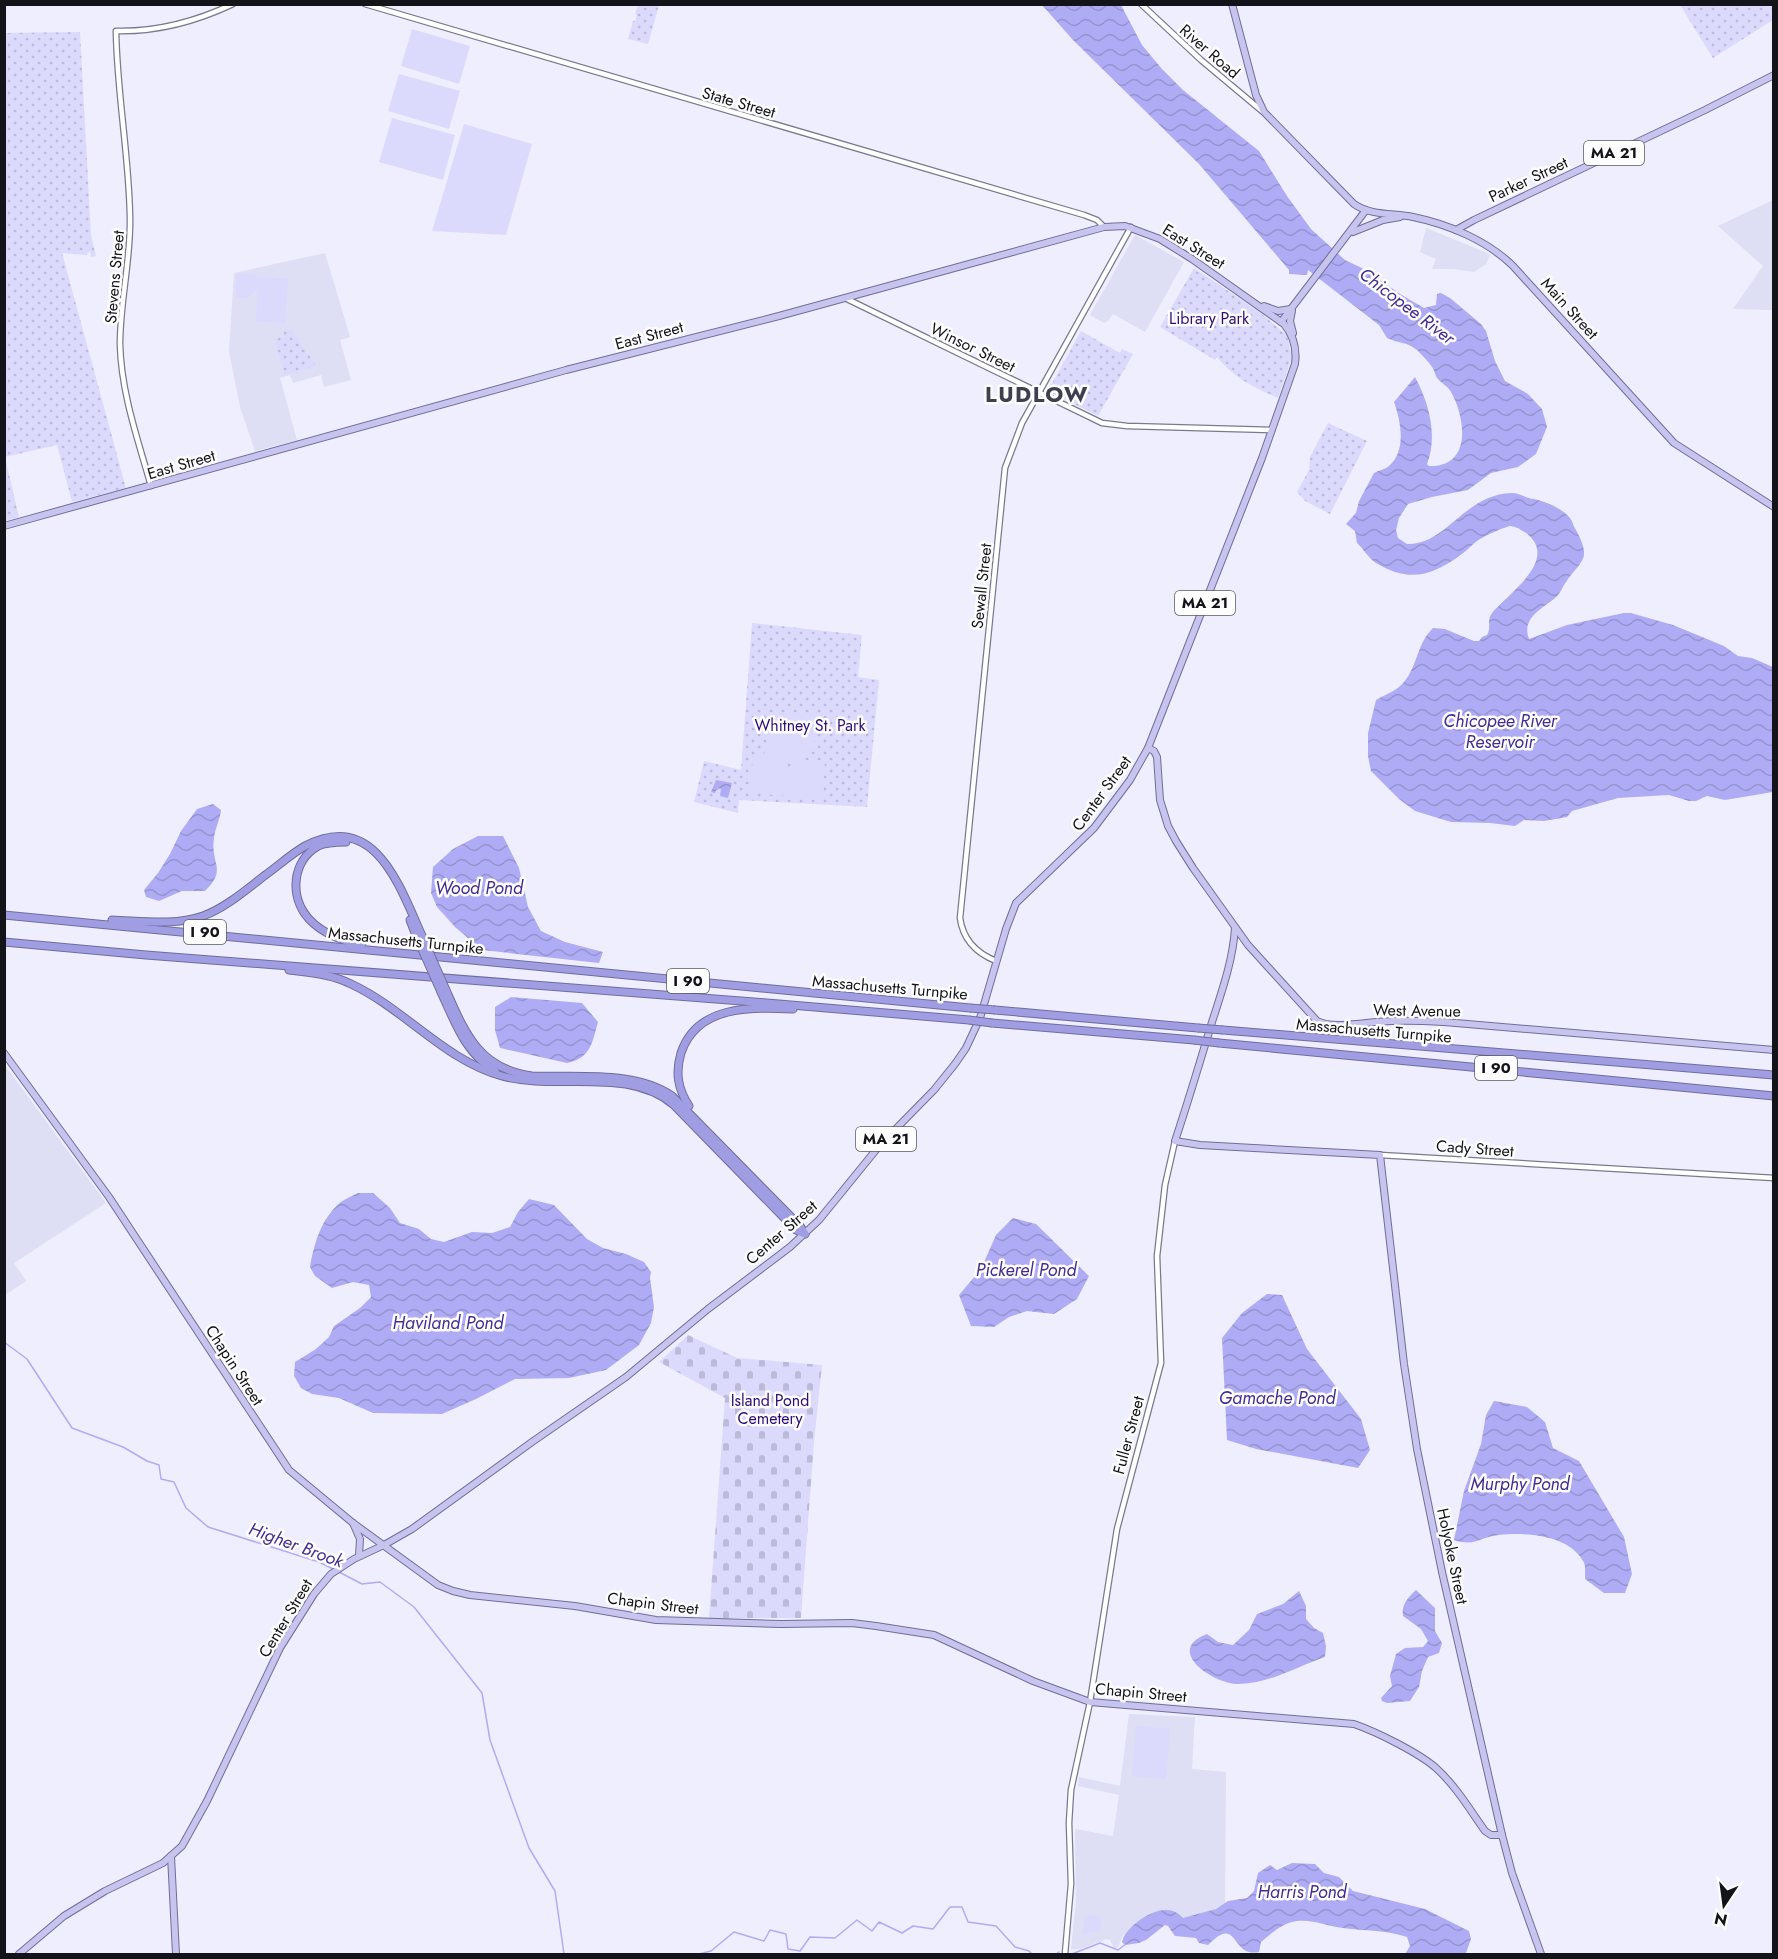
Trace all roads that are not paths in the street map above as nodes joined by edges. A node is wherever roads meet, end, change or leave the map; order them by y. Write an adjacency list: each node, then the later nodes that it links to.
1 (233, 4): 20 (street, Stevens Street)
2 (365, 4): 9 (street, State Street)
3 (1141, 4): 6 (street, River Road)
4 (1232, 4): 6 (main road)
5 (1773, 76): 11 (main road, Parker Street / MA 21)
6 (1264, 112): 7 (main road, Main Street)
7 (1366, 210): 8 (main road, Main Street); 12 (main road)
8 (1406, 216): 11 (main road, Main Street); 12 (main road)
9 (1104, 227): 10 (main road, East Street); 13 (main road, East Street)
10 (1131, 227): 14 (main road, East Street); 18 (street, Sewall Street)
11 (1456, 230): 21 (main road, Main Street)
12 (1348, 236): 15 (main road)
13 (842, 297): 18 (street, Winsor Street); 20 (main road, East Street)
14 (1252, 302): 15 (main road); 16 (main road, East Street)
15 (1292, 309): 16 (main road); 17 (main road, Center Street)
16 (1281, 322): 17 (main road)
17 (1295, 343): 19 (main road, Center Street / MA 21)
18 (1038, 393): 19 (street, Winsor Street); 31 (street, Sewall Street)
19 (1272, 430): 23 (main road, Center Street / MA 21)
20 (151, 486): 22 (main road, East Street)
21 (1773, 507)
22 (4, 526)
23 (1148, 748): 26 (main road, West Avenue); 31 (main road, Center Street / MA 21)
24 (4, 915): 25 (highway, Massachusetts Turnpike / I 90)
25 (30, 917): 27 (highway); 29 (highway, Massachusetts Turnpike / I 90)
26 (1235, 928): 34 (main road, West Avenue); 40 (main road, Fuller Street)
27 (420, 938): 29 (highway); 32 (highway, bridge)
28 (4, 942): 30 (highway, Massachusetts Turnpike / I 90)
29 (406, 952): 36 (highway, Massachusetts Turnpike / I 90, bridge)
30 (222, 961): 33 (highway, Massachusetts Turnpike / I 90); 37 (highway)
31 (996, 961): 43 (main road, Center Street / MA 21)
32 (444, 991): 37 (highway); 39 (highway)
33 (881, 1013): 38 (highway, Massachusetts Turnpike / I 90, bridge); 39 (highway)
34 (1773, 1050)
35 (4, 1053): 44 (main road, Chapin Street)
36 (1773, 1075)
37 (532, 1081): 43 (highway)
38 (1773, 1096)
39 (696, 1119): 43 (highway)
40 (1175, 1141): 41 (main road, Cady Street); 47 (street, Fuller Street)
41 (1380, 1155): 42 (street, Cady Street); 48 (main road, Holyoke Street)
42 (1773, 1178)
43 (805, 1234): 45 (main road, Center Street / MA 21)
44 (353, 1523): 45 (main road, Chapin Street); 46 (main road)
45 (384, 1545): 46 (main road, Center Street / MA 21); 47 (main road, Chapin Street)
46 (359, 1556): 49 (main road, Center Street / MA 21)
47 (1090, 1702): 48 (main road, Chapin Street); 52 (street, Fuller Street)
48 (1502, 1835): 53 (main road, Holyoke Street)
49 (171, 1856): 50 (main road, Center Street / MA 21); 51 (main road)
50 (19, 1954)
51 (176, 1954)
52 (1065, 1954)
53 (1541, 1954)

